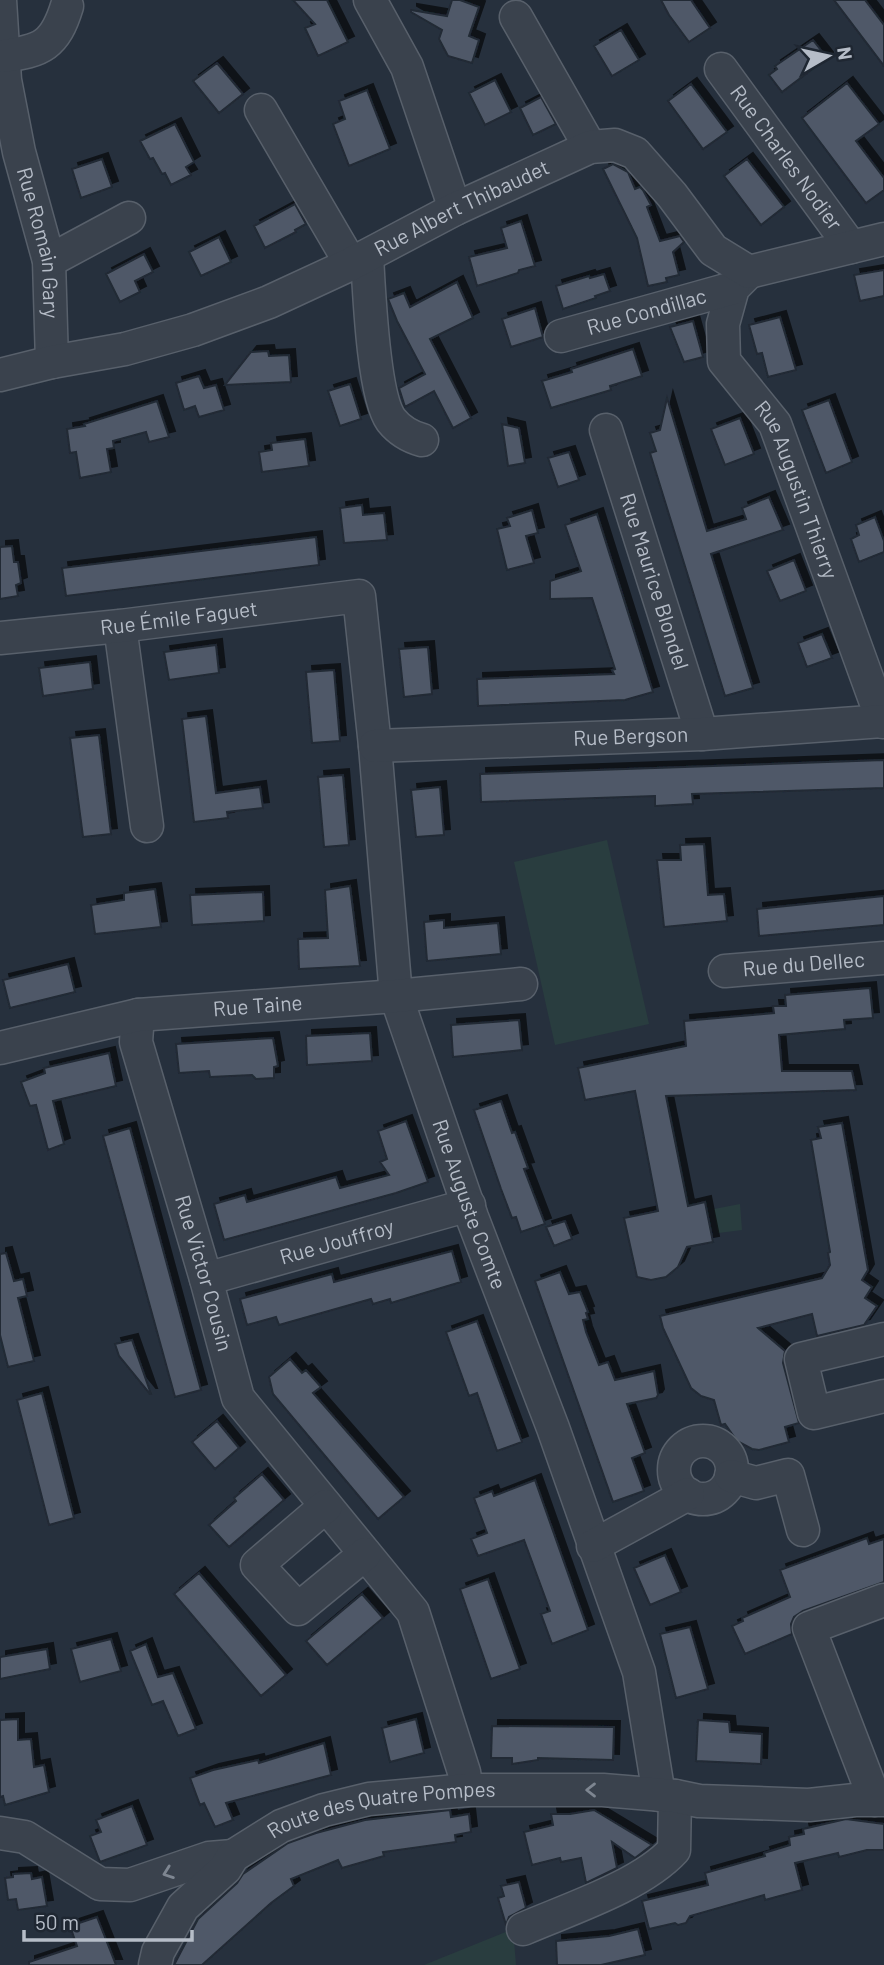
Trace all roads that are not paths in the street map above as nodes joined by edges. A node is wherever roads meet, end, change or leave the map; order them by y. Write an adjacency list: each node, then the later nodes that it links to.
1 (0, 0): 5 (street, Rue Romain Gary)
2 (370, 0): 9 (street)
3 (67, 6): 5 (street)
4 (516, 18): 8 (street)
5 (4, 57): 14 (street, Rue Romain Gary)
6 (721, 69): 12 (street, Rue Charles Nodier)
7 (261, 110): 13 (street)
8 (590, 147): 9 (street, Rue Albert Thibaudet); 15 (street, Rue Albert Thibaudet)
9 (455, 209): 13 (street, Rue Albert Thibaudet)
10 (129, 218): 14 (street)
11 (884, 239): 12 (street)
12 (851, 247): 15 (street)
13 (359, 260): 17 (street, Rue Albert Thibaudet); 20 (street)
14 (49, 261): 17 (street, Rue Romain Gary)
15 (741, 280): 16 (street, Rue Condillac); 24 (street, Rue Augustin Thierry)
16 (561, 337)
17 (52, 362): 18 (street, Rue Albert Thibaudet)
18 (0, 375)
19 (606, 430): 25 (street, Rue Maurice Blondel)
20 (422, 440)
21 (359, 596): 22 (street, Rue Émile Faguet); 26 (street, Rue Auguste Comte)
22 (120, 626): 23 (street, Rue Émile Faguet); 27 (street)
23 (0, 638)
24 (884, 722): 25 (street, Rue Bergson)
25 (702, 734): 26 (street, Rue Bergson)
26 (375, 746): 31 (street, Rue Auguste Comte)
27 (147, 826)
28 (884, 958): 29 (street, Rue du Dellec)
29 (725, 971)
30 (521, 984): 31 (street, Rue Taine)
31 (396, 996): 32 (street, Rue Taine); 34 (street, Rue Auguste Comte)
32 (138, 1015): 33 (street, Rue Taine); 35 (street, Rue Victor Cousin)
33 (0, 1048)
34 (469, 1205): 35 (street, Rue Jouffroy); 42 (street, Rue Auguste Comte)
35 (206, 1279): 40 (street, Rue Victor Cousin)
36 (884, 1339): 37 (street)
37 (884, 1396)
38 (731, 1476): 39 (street); 39 (street); 41 (street)
39 (688, 1494): 42 (street)
40 (326, 1506): 43 (street, Rue Victor Cousin); 43 (street)
41 (803, 1530)
42 (593, 1546): 46 (street, Rue Auguste Comte)
43 (365, 1554): 45 (street, Rue Victor Cousin)
44 (884, 1600): 47 (street)
45 (467, 1790): 46 (street, Route des Quatre Pompes, one-way to 45); 49 (street, Route des Quatre Pompes)
46 (667, 1796): 47 (street, Route des Quatre Pompes); 50 (street)
47 (880, 1800)
48 (0, 1833): 49 (street, one-way to 48)
49 (233, 1856): 51 (street, Route des Quatre Pompes)
50 (523, 1929)
51 (155, 1965)

